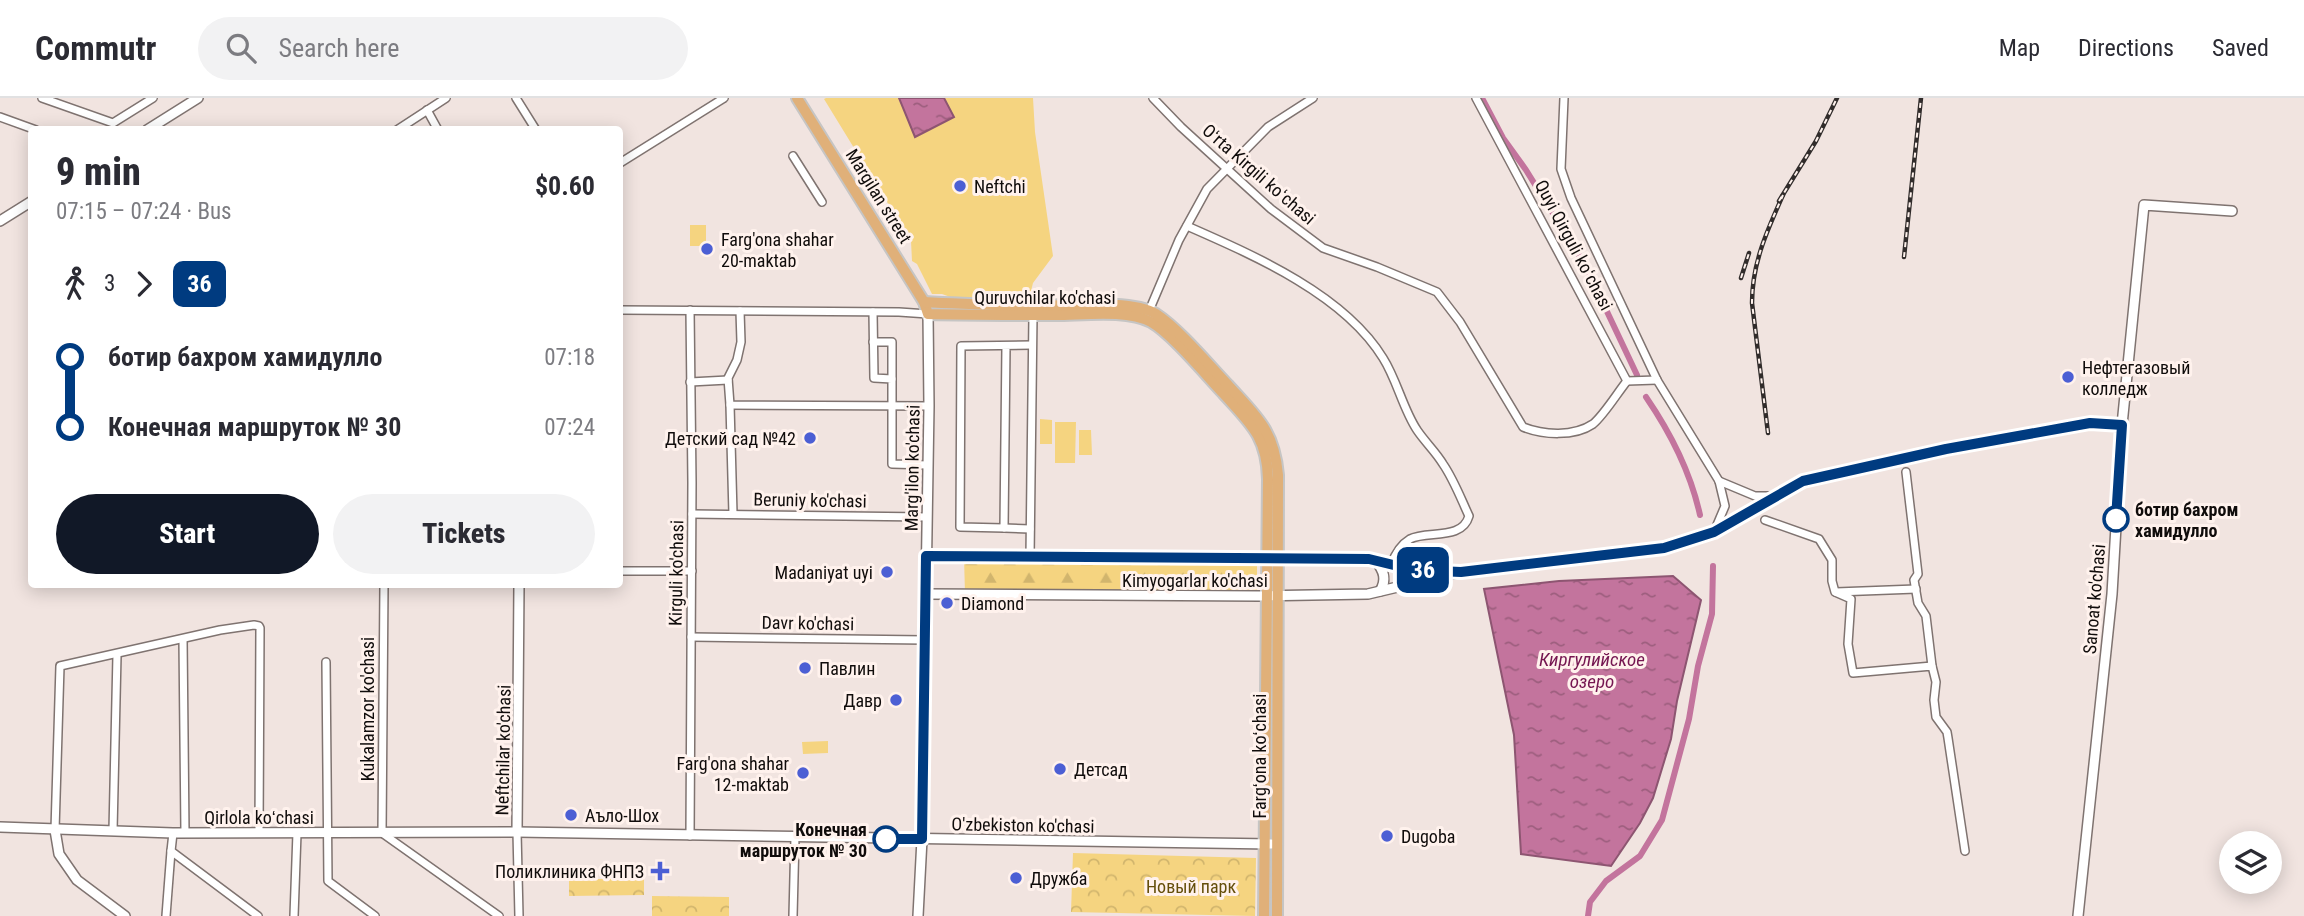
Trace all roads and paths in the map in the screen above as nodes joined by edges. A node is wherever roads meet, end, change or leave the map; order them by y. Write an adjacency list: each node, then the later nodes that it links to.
1 (42, 98): 2 (street)
2 (153, 98)
3 (198, 98): 14 (street)
4 (446, 98): 12 (street)
5 (516, 98): 17 (street)
6 (724, 98): 20 (street)
7 (797, 98): 27 (main road, Margilan street)
8 (1153, 98): 21 (street, Oʻrta Kirgili koʻchasi)
9 (1313, 98): 21 (street)
10 (1476, 98): 41 (street, Quyi Qirguli koʻchasi)
11 (1564, 98): 40 (street)
12 (427, 110): 15 (street); 16 (street)
13 (0, 117): 18 (street)
14 (163, 126)
15 (403, 126)
16 (436, 126)
17 (534, 126)
18 (28, 127)
19 (793, 156): 22 (street)
20 (623, 161)
21 (1226, 169): 26 (street); 41 (street, Oʻrta Kirgili koʻchasi)
22 (822, 202)
23 (28, 204): 25 (street)
24 (2232, 211): 46 (street, Sanoat ko'chasi)
25 (0, 221)
26 (1187, 226): 31 (street); 62 (street)
27 (924, 302): 31 (main road, Quruvchilar ko'chasi); 33 (main road, Margilan street)
28 (623, 310): 29 (street, Quruvchilar ko'chasi)
29 (690, 310): 30 (street, Quruvchilar ko'chasi); 42 (street, Kirguli ko'chasi)
30 (740, 311): 32 (street, Quruvchilar ko'chasi); 39 (street)
31 (1149, 311): 60 (main road, Quruvchilar ko'chasi)
32 (873, 312): 33 (street, Quruvchilar ko'chasi); 35 (street)
33 (928, 314): 34 (main road, Quruvchilar ko'chasi); 45 (street, Marg'ilon ko'chasi)
34 (1032, 315): 36 (street); 60 (main road, Quruvchilar ko'chasi)
35 (873, 342): 38 (street); 38 (street)
36 (1032, 345): 37 (street); 56 (street)
37 (1006, 346): 55 (street); 55 (street)
38 (892, 379): 44 (street)
39 (728, 380): 42 (street); 43 (street)
40 (1657, 380): 41 (street); 49 (street)
41 (1627, 381)
42 (690, 382): 51 (street, Kirguli ko'chasi)
43 (730, 405): 44 (street); 52 (street)
44 (892, 406): 45 (street); 47 (street)
45 (929, 407): 47 (street, Marg'ilon ko'chasi)
46 (2122, 425): 50 (street, Kimyogarlar ko'chasi); 106 (street, Sanoat ko'chasi)
47 (928, 465): 53 (street, Marg'ilon ko'chasi)
48 (1906, 472): 68 (street)
49 (1719, 481): 50 (street); 57 (street)
50 (1777, 496): 57 (street, Kimyogarlar ko'chasi)
51 (692, 514): 52 (street, Beruniy ko'chasi); 64 (street, Kirguli ko'chasi)
52 (733, 514): 53 (street, Beruniy ko'chasi)
53 (927, 517): 58 (street, Marg'ilon ko'chasi)
54 (1765, 520): 70 (street)
55 (1004, 528): 56 (street)
56 (1030, 528): 59 (street)
57 (1714, 532): 65 (street, Kimyogarlar ko'chasi)
58 (926, 556): 59 (street, Kimyogarlar ko'chasi); 71 (street, Marg'ilon ko'chasi)
59 (1030, 557): 60 (street, Kimyogarlar ko'chasi)
60 (1273, 559): 61 (street, Kimyogarlar ko'chasi); 72 (main road, Quruvchilar ko'chasi)
61 (1376, 560): 62 (street, Kimyogarlar ko'chasi); 69 (street)
62 (1391, 565): 65 (street, Kimyogarlar ko'chasi)
63 (623, 571): 64 (street)
64 (692, 572): 73 (street, Kirguli ko'chasi)
65 (1461, 572): 69 (street, Kimyogarlar ko'chasi)
66 (384, 588): 88 (street, Kukalamzor ko'chasi)
67 (519, 588): 82 (street, Neftchilar ko'chasi)
68 (1916, 589): 70 (street); 78 (street)
69 (1380, 591): 72 (street, Kimyogarlar ko'chasi)
70 (1835, 592): 78 (street)
71 (926, 594): 72 (street, Kimyogarlar ko'chasi); 75 (street, Marg'ilon ko'chasi)
72 (1273, 596): 92 (main road, Fargʻona koʻchasi)
73 (691, 637): 75 (street, Davr ko'chasi); 89 (street, Kirguli ko'chasi)
74 (183, 639): 76 (street); 84 (street); 85 (street)
75 (925, 640): 91 (street, Marg'ilon ko'chasi)
76 (117, 654): 80 (street); 81 (street)
77 (326, 662): 87 (street)
78 (1932, 666): 94 (street)
79 (0, 827): 80 (street, Qirlola koʻchasi)
80 (55, 830): 81 (street, Qirlola koʻchasi); 95 (street)
81 (113, 831): 83 (street, Qirlola koʻchasi)
82 (517, 832): 88 (street, Qirlola koʻchasi); 89 (street, O'zbekiston ko'chasi); 101 (street, Neftchilar ko'chasi)
83 (173, 833): 84 (street, Qirlola koʻchasi); 93 (street)
84 (185, 833): 85 (street, Qirlola koʻchasi)
85 (258, 833): 86 (street, Qirlola koʻchasi)
86 (297, 833): 87 (street, Qirlola koʻchasi); 98 (street)
87 (328, 833): 88 (street, Qirlola koʻchasi); 99 (street)
88 (382, 833): 100 (street)
89 (690, 836): 90 (street, O'zbekiston ko'chasi)
90 (795, 837): 91 (street, O'zbekiston ko'chasi); 102 (street)
91 (922, 839): 92 (street, O'zbekiston ko'chasi); 103 (street, Marg'ilon ko'chasi)
92 (1271, 844): 104 (main road, Fargʻona koʻchasi); 105 (main road, Fargʻona koʻchasi)
93 (171, 851): 96 (street); 97 (street)
94 (1965, 851)
95 (125, 916)
96 (166, 916)
97 (258, 916)
98 (295, 916)
99 (375, 916)
100 (499, 916)
101 (519, 916)
102 (793, 916)
103 (918, 916)
104 (1264, 916)
105 (1277, 916)
106 (2078, 916)

